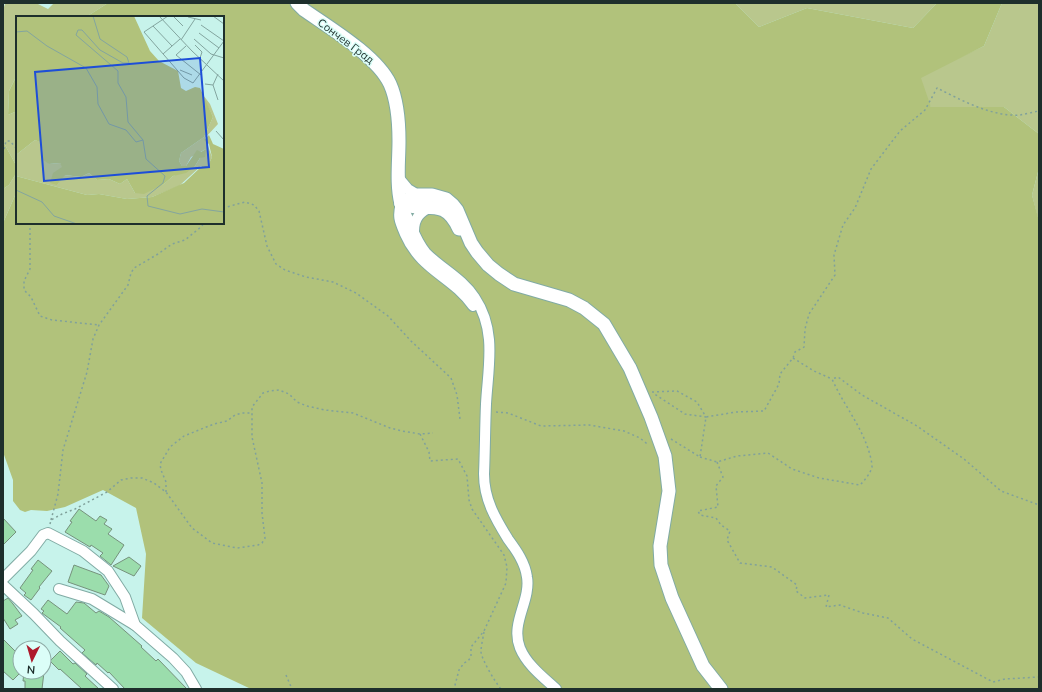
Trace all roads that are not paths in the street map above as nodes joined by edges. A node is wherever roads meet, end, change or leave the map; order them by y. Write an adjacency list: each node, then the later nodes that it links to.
1 (298, 3): 2 (main road, Сончев Град)
2 (398, 177): 3 (street); 4 (main road, Сончев Град)
3 (418, 196): 4 (main road); 7 (main road)
4 (401, 204): 5 (main road); 6 (street); 8 (street)
5 (431, 207): 6 (street); 7 (main road)
6 (414, 231): 8 (street)
7 (584, 308): 16 (main road)
8 (488, 375): 15 (street)
9 (3, 579): 12 (street)
10 (3, 585): 13 (street)
11 (59, 589): 12 (street)
12 (135, 625): 14 (street)
13 (112, 689)
14 (196, 689)
15 (556, 689)
16 (721, 689)

